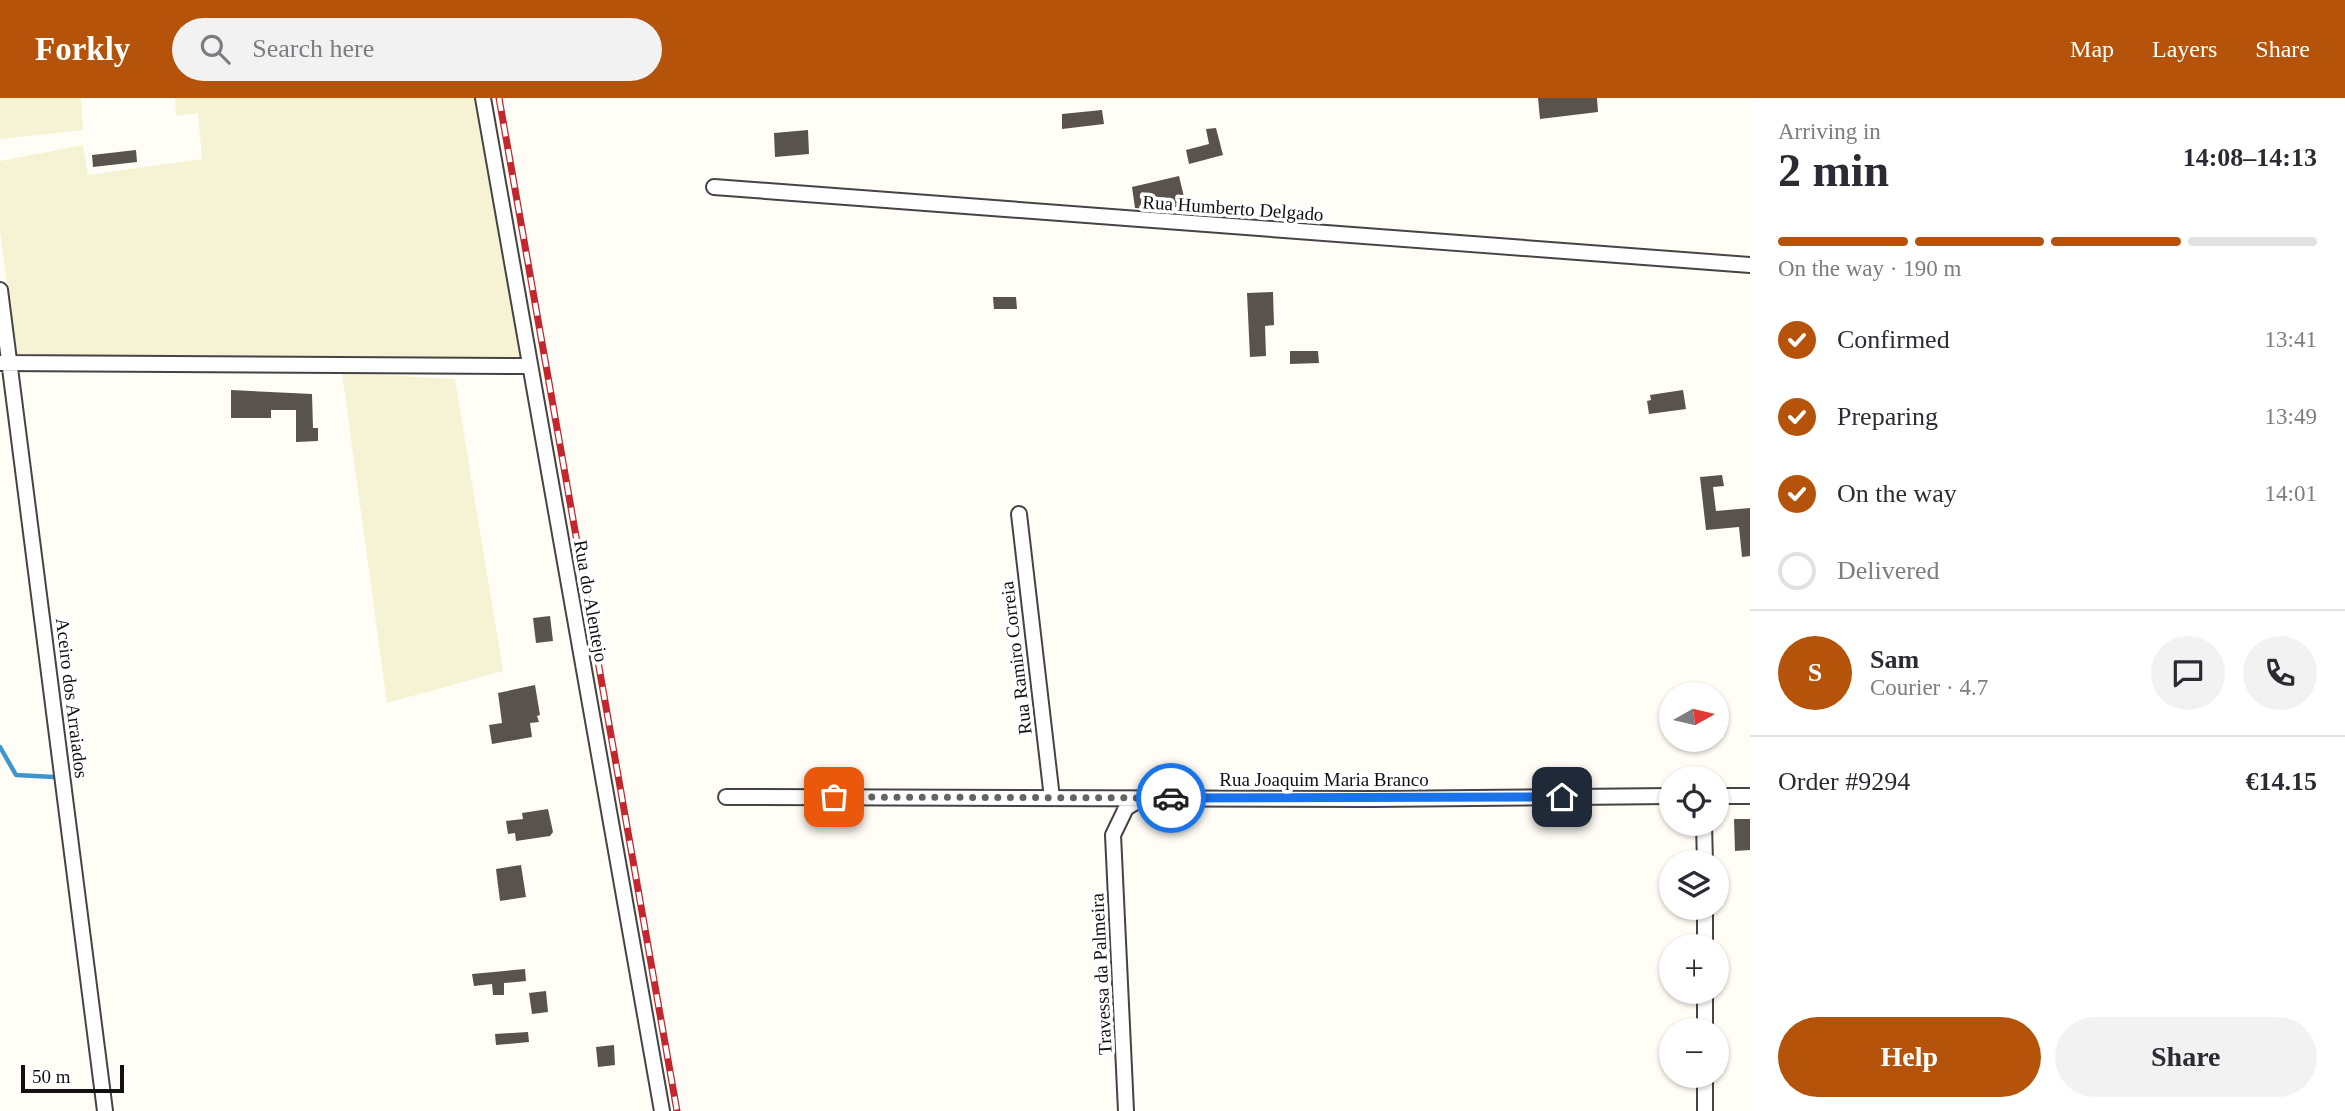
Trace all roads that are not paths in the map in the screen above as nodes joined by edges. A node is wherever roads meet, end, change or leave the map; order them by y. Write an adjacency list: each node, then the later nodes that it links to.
1 (483, 98): 6 (street, Rua do Alentejo)
2 (714, 187): 3 (street, Rua Humberto Delgado)
3 (1750, 265)
4 (0, 290): 5 (street, Aceiro dos Arraiados)
5 (5, 363): 6 (street); 17 (street, Aceiro dos Arraiados)
6 (530, 366): 18 (street, Rua do Alentejo)
7 (1019, 514): 12 (street, Rua Ramiro Correia)
8 (1659, 796): 14 (street, Rua Joaquim Maria Branco)
9 (1729, 796): 10 (street)
10 (1750, 796)
11 (726, 797): 12 (street, Rua Joaquim Maria Branco)
12 (1052, 798): 13 (street, Rua Joaquim Maria Branco)
13 (1092, 798): 14 (street, Rua Joaquim Maria Branco); 15 (street, Travessa da Palmeira)
14 (1142, 798): 15 (street)
15 (1113, 835): 19 (street, Travessa da Palmeira)
16 (1705, 1088): 20 (street)
17 (105, 1111)
18 (662, 1111)
19 (1126, 1111)
20 (1705, 1111)

